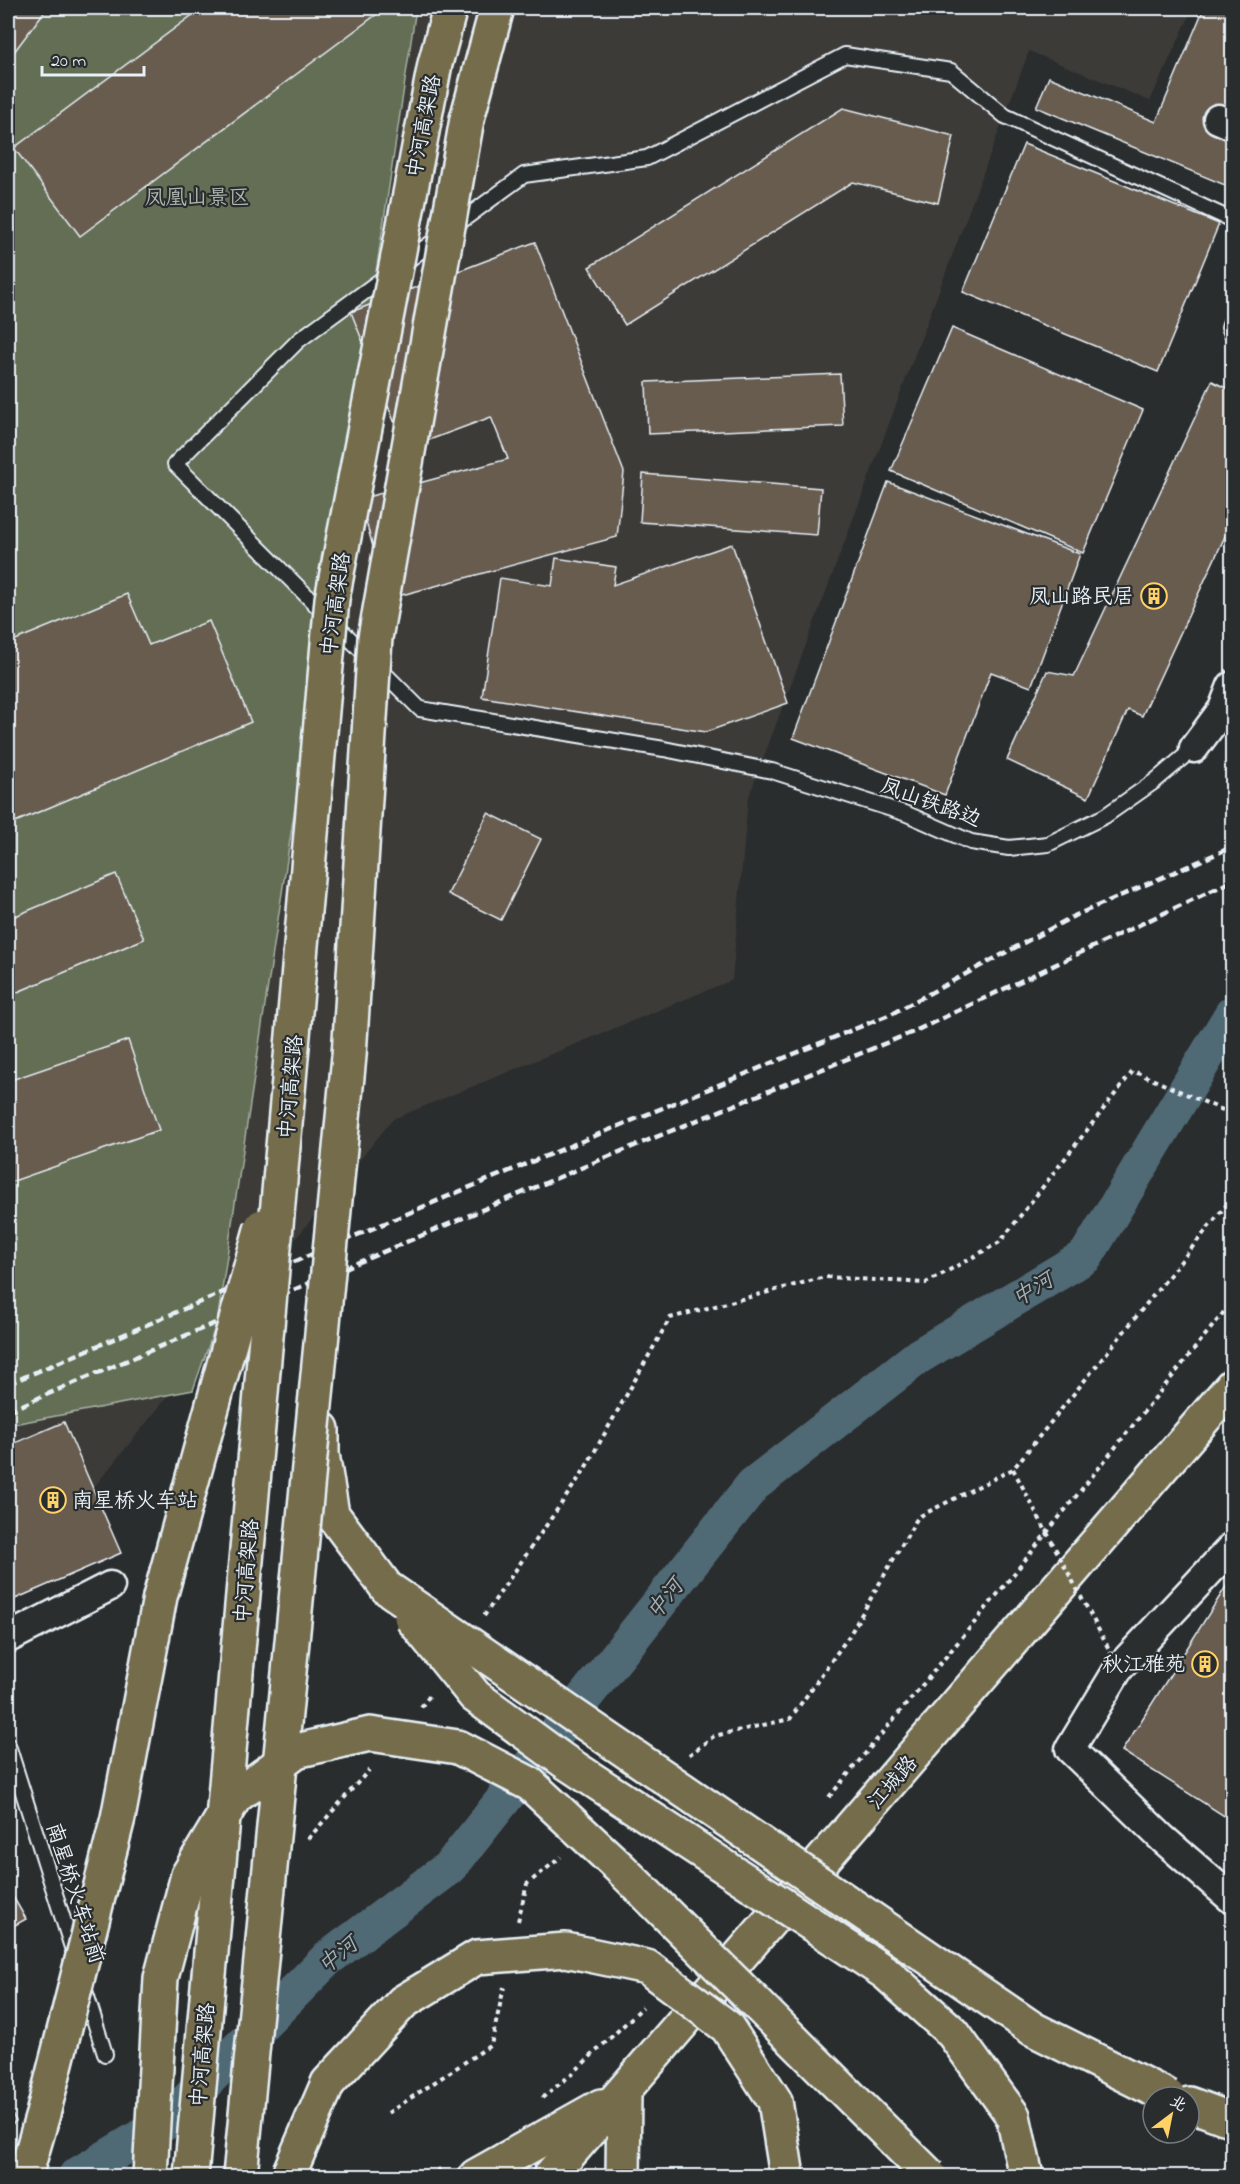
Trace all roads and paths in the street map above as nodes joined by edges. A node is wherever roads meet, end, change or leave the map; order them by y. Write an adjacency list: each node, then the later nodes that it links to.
1 (450, 8): 9 (main road, 中河高架路, bridge)
2 (497, 8): 12 (main road, 中河高架路, bridge)
3 (1233, 220): 7 (lane, 凤山铁路边)
4 (1233, 319): 5 (lane)
5 (1233, 334)
6 (1233, 686): 7 (street)
7 (1194, 748)
8 (1233, 1114): 17 (path)
9 (285, 1144): 35 (main road, bridge); 37 (main road, 中河高架路, bridge)
10 (1233, 1198): 19 (path, bridge)
11 (1233, 1302): 24 (path)
12 (321, 1352): 16 (main road, bridge); 38 (main road, 中河高架路, bridge)
13 (1233, 1386): 30 (main road, 江城路)
14 (1233, 1547): 19 (street)
15 (110, 1586): 18 (street)
16 (387, 1588): 29 (main road, bridge); 45 (main road, bridge)
17 (477, 1626)
18 (8, 1638)
19 (1119, 1668): 26 (street)
20 (431, 1693): 21 (path)
21 (417, 1712)
22 (8, 1745): 28 (lane, 南星桥火车站前)
23 (372, 1766): 25 (path)
24 (825, 1802)
25 (302, 1845)
26 (1233, 1899)
27 (651, 1999): 31 (path)
28 (105, 2054)
29 (1145, 2085)
30 (624, 2094): 34 (main road); 41 (main road, 江城路); 42 (main road)
31 (535, 2103)
32 (1201, 2108): 33 (main road)
33 (1233, 2120)
34 (462, 2170): 40 (path)
35 (25, 2176)
36 (150, 2176): 44 (main road, bridge)
37 (191, 2176)
38 (240, 2176)
39 (288, 2176): 43 (main road, bridge)
40 (429, 2176)
41 (550, 2176)
42 (623, 2176)
43 (787, 2176)
44 (930, 2176)
45 (1026, 2176)

